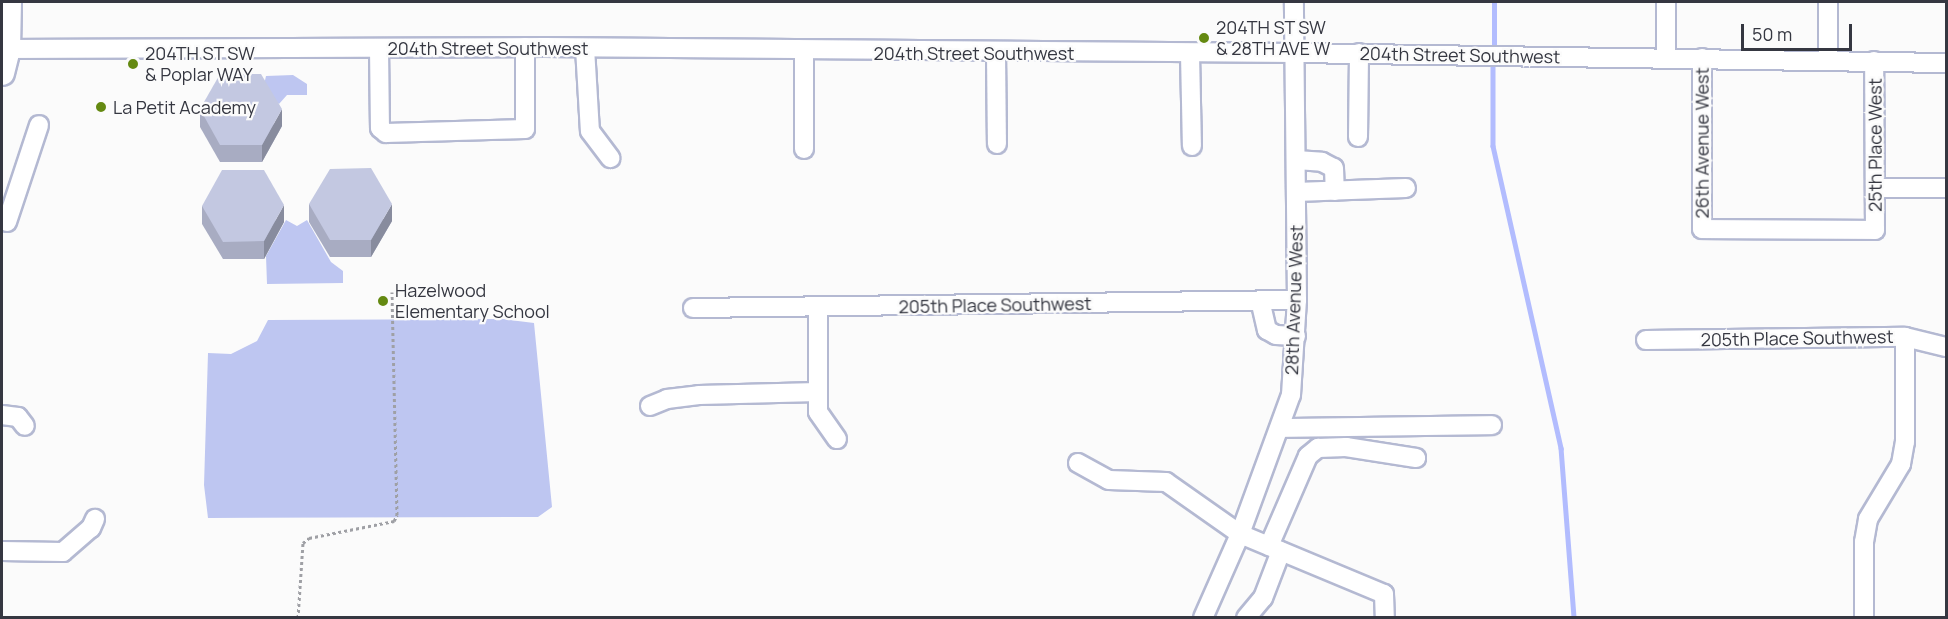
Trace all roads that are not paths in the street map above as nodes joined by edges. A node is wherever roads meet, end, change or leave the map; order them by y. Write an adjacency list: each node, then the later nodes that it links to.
1 (9, 2): 8 (main road)
2 (1294, 2): 11 (street, 28th Avenue West)
3 (1666, 2): 14 (street)
4 (1828, 2): 16 (street)
5 (525, 47): 6 (street, 204th Street Southwest); 6 (street); 7 (street, 204th Street Southwest)
6 (379, 48): 8 (street, 204th Street Southwest)
7 (585, 48): 9 (street, 204th Street Southwest); 25 (street)
8 (5, 49): 19 (main road)
9 (804, 51): 10 (street, 204th Street Southwest); 24 (street)
10 (996, 53): 12 (street, 204th Street Southwest); 22 (street)
11 (1295, 53): 12 (street, 204th Street Southwest); 13 (street, 204th Street Southwest); 26 (street, 28th Avenue West)
12 (1190, 54): 23 (street)
13 (1359, 54): 14 (street, 204th Street Southwest); 21 (street)
14 (1666, 58): 15 (street, 204th Street Southwest)
15 (1702, 58): 16 (street, 204th Street Southwest); 33 (street, 26th Avenue West)
16 (1828, 60): 17 (street, 204th Street Southwest)
17 (1874, 61): 18 (street, 204th Street Southwest); 28 (street, 25th Place West)
18 (1947, 63)
19 (2, 73)
20 (39, 125): 32 (street)
21 (1359, 137)
22 (997, 144)
23 (1192, 146)
24 (804, 149)
25 (610, 158)
26 (1296, 160): 30 (street); 31 (street, 28th Avenue West)
27 (1406, 188): 30 (street)
28 (1875, 188): 29 (street); 33 (street, 25th Place West)
29 (1947, 188)
30 (1335, 191): 31 (street)
31 (1296, 192): 35 (street, 28th Avenue West)
32 (7, 222)
33 (1875, 230)
34 (1260, 300): 35 (street, 205th Place Southwest); 36 (street, 205th Place Southwest); 38 (street)
35 (1297, 300): 38 (street, 28th Avenue West)
36 (818, 307): 37 (street, 205th Place Southwest); 42 (street)
37 (693, 308)
38 (1296, 336): 47 (street, 28th Avenue West)
39 (1905, 337): 40 (street, 205th Place Southwest); 41 (street, 205th Place Southwest); 58 (street)
40 (1646, 340)
41 (1947, 347)
42 (818, 392): 43 (street); 48 (street)
43 (650, 406)
44 (2, 415): 46 (street)
45 (1492, 425): 47 (street)
46 (25, 426)
47 (1281, 428): 52 (street, 28th Avenue West)
48 (837, 439)
49 (1416, 458): 53 (street)
50 (1078, 463): 52 (street)
51 (94, 519): 54 (street)
52 (1240, 534): 53 (street); 55 (street, 28th Avenue West)
53 (1275, 549): 56 (street); 57 (street)
54 (2, 551)
55 (1203, 618)
56 (1246, 618)
57 (1385, 618)
58 (1864, 618)

